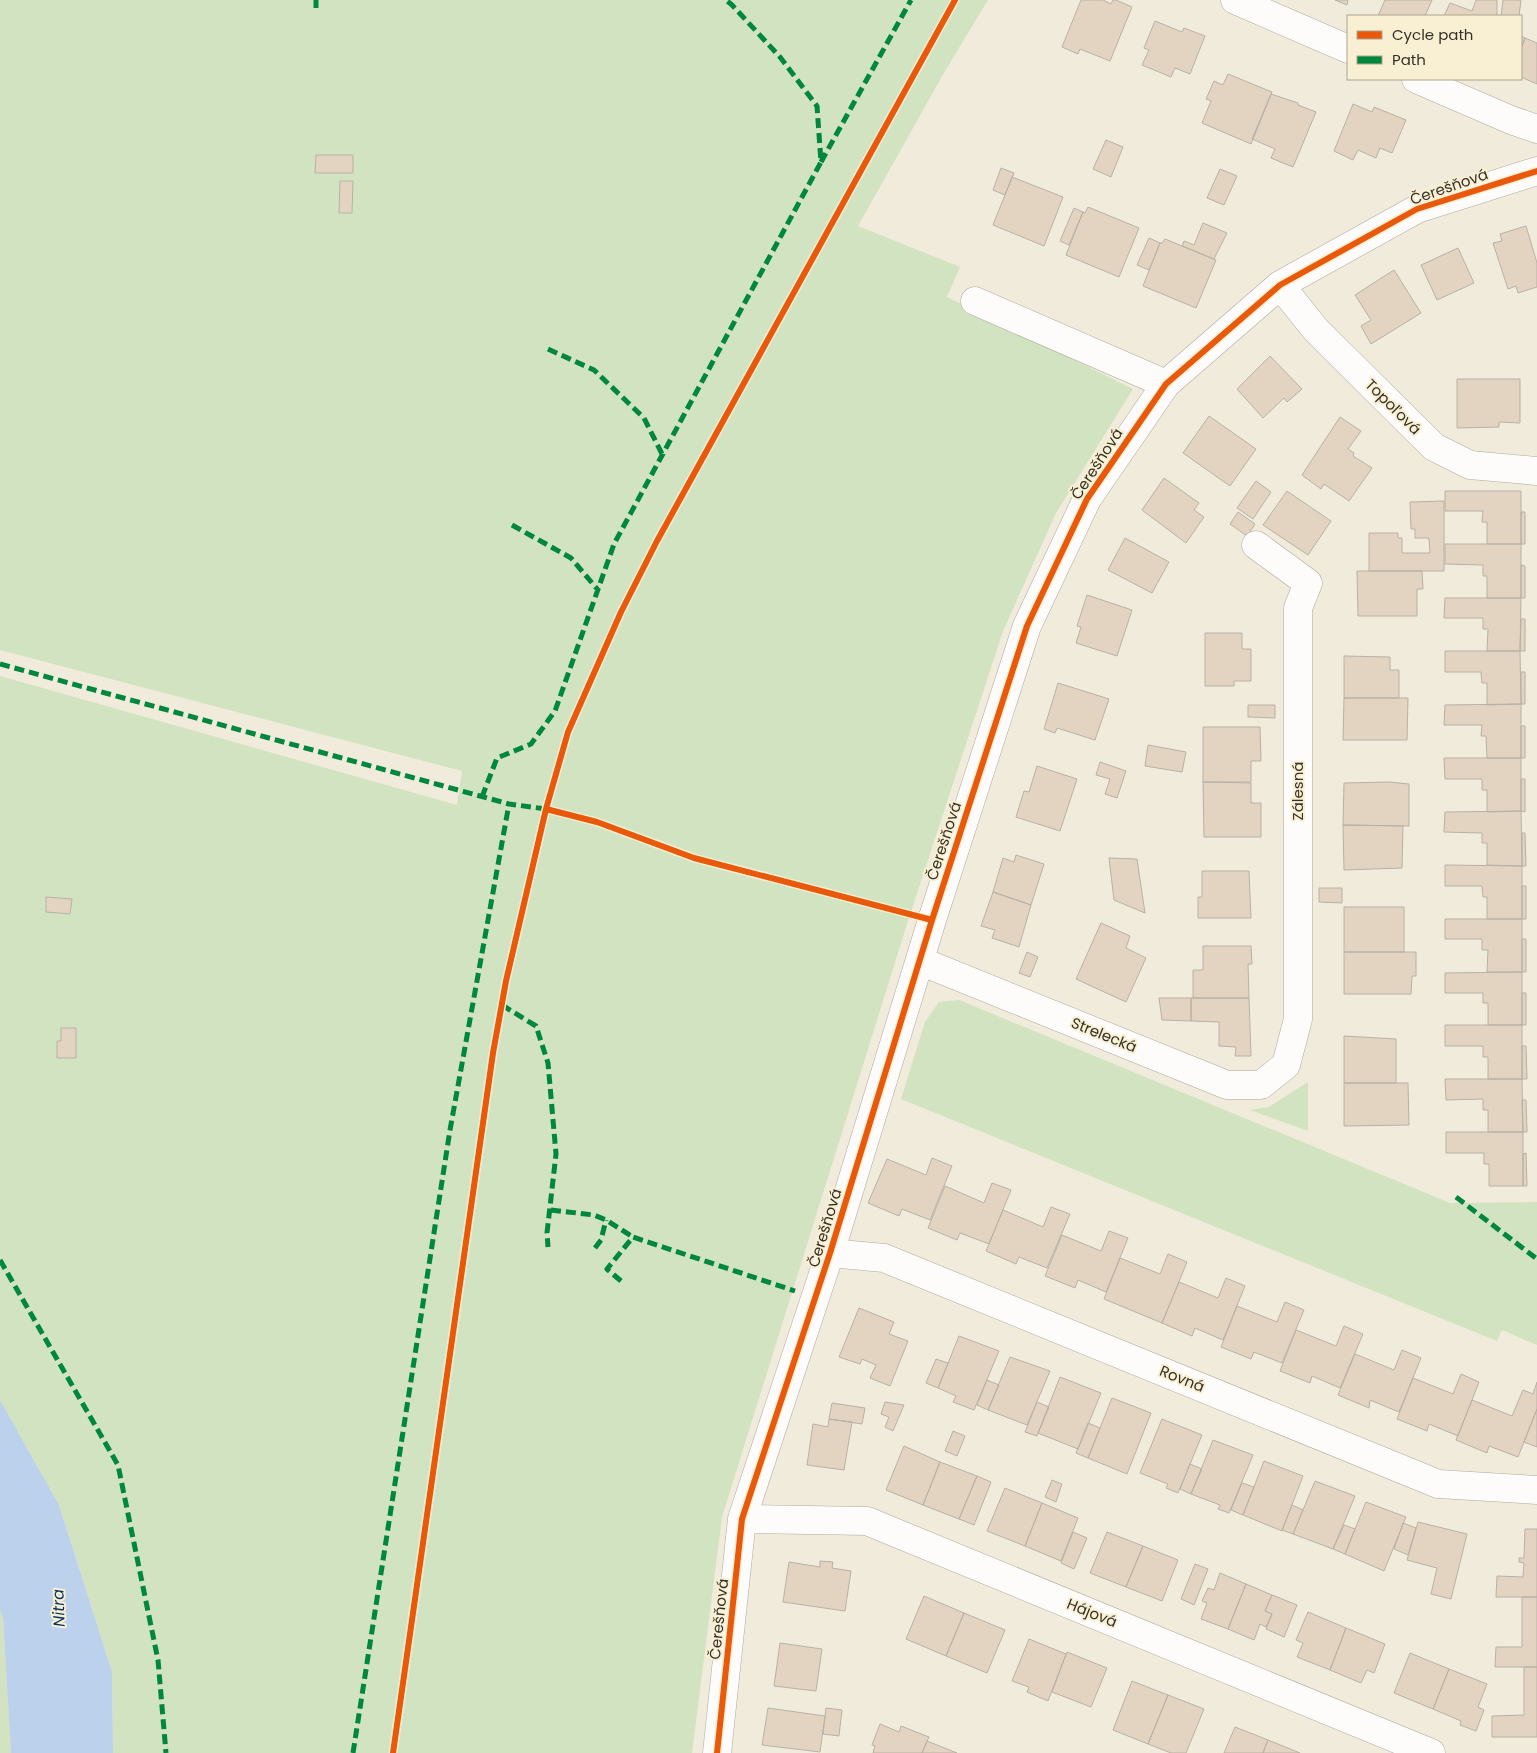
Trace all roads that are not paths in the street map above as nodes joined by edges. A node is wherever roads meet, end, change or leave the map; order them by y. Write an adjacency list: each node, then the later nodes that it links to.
1 (1236, 0): 2 (street)
2 (1347, 49)
3 (1418, 80): 4 (street)
4 (1537, 129)
5 (1537, 171): 6 (street, Čerešňová)
6 (1280, 285): 8 (street, Čerešňová); 9 (street, Topoľová)
7 (975, 301): 8 (street)
8 (1166, 384): 11 (street, Čerešňová)
9 (1537, 471)
10 (1256, 545): 12 (street, Zálesná)
11 (920, 961): 12 (street, Strelecká); 13 (street, Čerešňová)
12 (1286, 1065)
13 (830, 1253): 14 (street, Rovná); 15 (street, Čerešňová)
14 (1537, 1490)
15 (742, 1520): 16 (street, Čerešňová); 17 (street, Hájová)
16 (717, 1753)
17 (1432, 1753)

